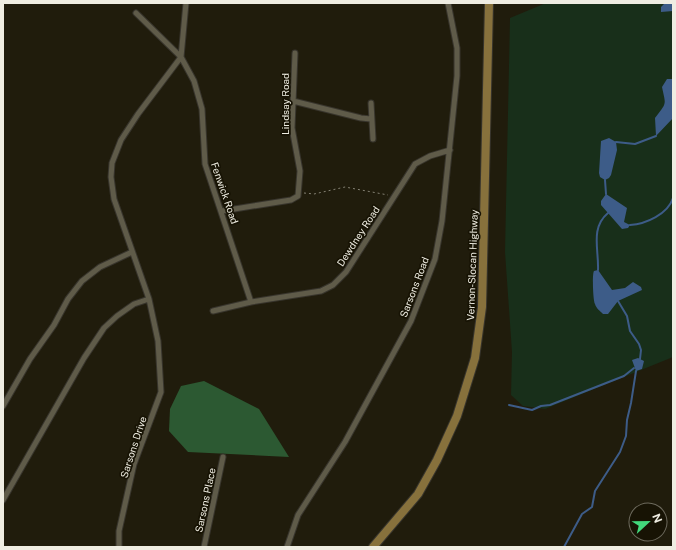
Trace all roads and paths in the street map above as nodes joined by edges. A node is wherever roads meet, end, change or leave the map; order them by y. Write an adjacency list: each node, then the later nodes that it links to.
1 (186, 3): 6 (street)
2 (448, 3): 11 (street, Sarsons Road)
3 (489, 3): 25 (main road, Vernon-Slocan Highway)
4 (136, 13): 6 (street, Fenwick Road)
5 (295, 53): 7 (street, Lindsay Road)
6 (181, 57): 14 (street, Fenwick Road); 15 (street, Sarsons Drive)
7 (293, 101): 9 (street); 12 (street, Lindsay Road)
8 (371, 103): 9 (street)
9 (371, 119): 10 (street)
10 (373, 139)
11 (450, 150): 13 (street, Dewdney Road); 24 (street, Sarsons Road)
12 (298, 196): 13 (path); 14 (street)
13 (394, 197): 17 (street, Dewdney Road)
14 (222, 211): 17 (street, Fenwick Road)
15 (132, 252): 16 (street, Sarsons Drive); 19 (street)
16 (148, 299): 21 (street); 22 (street, Sarsons Drive)
17 (251, 302): 18 (street, Dewdney Road)
18 (213, 311)
19 (3, 406)
20 (223, 457): 23 (street, Sarsons Place)
21 (3, 500)
22 (120, 547)
23 (204, 547)
24 (287, 547)
25 (373, 547)

